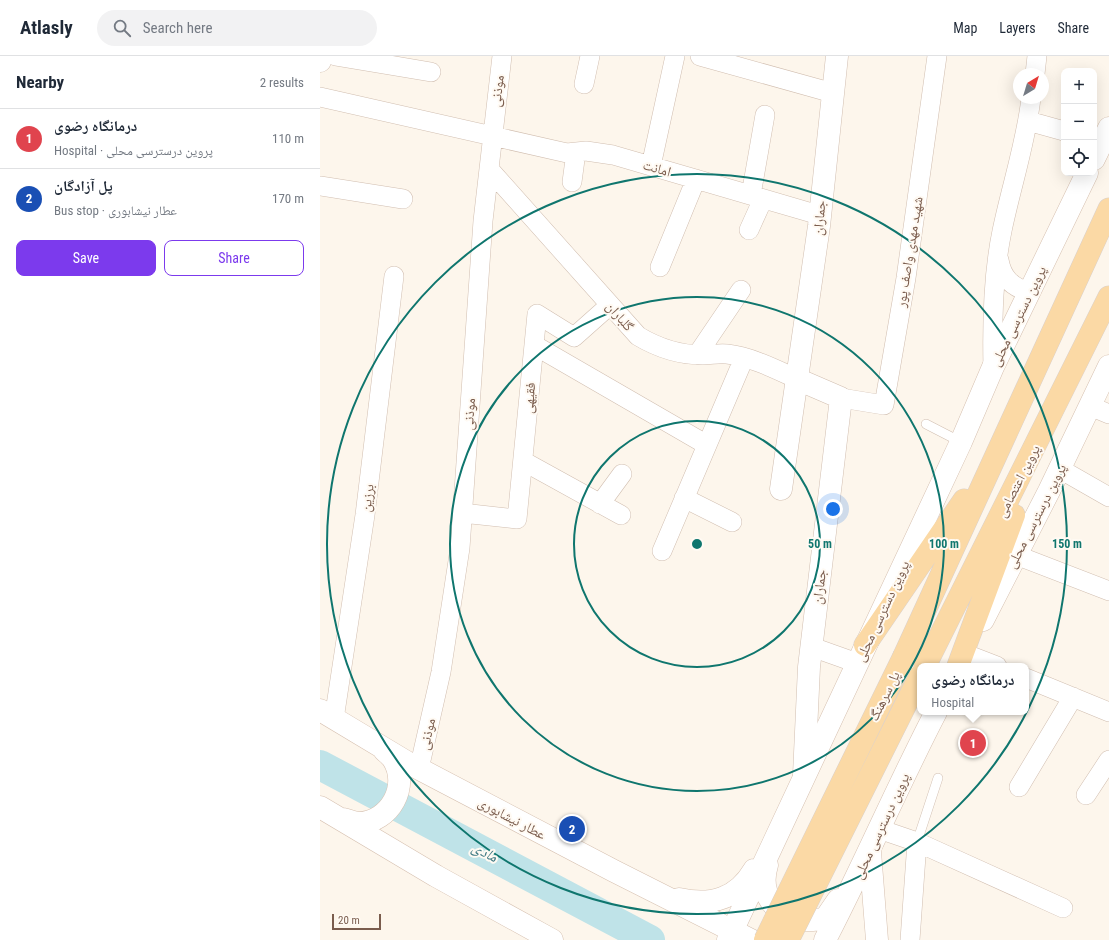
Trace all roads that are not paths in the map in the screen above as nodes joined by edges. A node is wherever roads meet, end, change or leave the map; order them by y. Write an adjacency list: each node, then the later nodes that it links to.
1 (321, 56): 10 (main road)
2 (335, 56): 12 (street)
3 (502, 56): 20 (street, موذنی)
4 (590, 56): 13 (street)
5 (674, 56): 22 (street)
6 (700, 56): 14 (street)
7 (837, 56): 14 (main road, جماران)
8 (937, 56): 46 (street, شهید مهدی واصف پور)
9 (1037, 56): 11 (street)
10 (320, 61)
11 (1036, 68)
12 (431, 72)
13 (584, 84)
14 (833, 93): 31 (main road, جماران)
15 (320, 97): 20 (street)
16 (1030, 104): 18 (street)
17 (765, 115): 28 (street)
18 (1028, 121): 19 (street); 33 (street)
19 (1061, 130)
20 (491, 137): 21 (street, امانت); 23 (street, موذنی)
21 (576, 152): 22 (street, امانت); 26 (street)
22 (651, 166): 25 (street, امانت)
23 (489, 169): 39 (street, گلباران); 60 (street, موذنی)
24 (1086, 176): 37 (main road, پروین دسترسی محلی)
25 (696, 179): 28 (street, امانت); 34 (street)
26 (572, 182)
27 (320, 186): 29 (street)
28 (757, 197): 31 (street, امانت); 32 (street)
29 (403, 199)
30 (1109, 209): 52 (main road)
31 (819, 215): 45 (main road, جماران)
32 (749, 230)
33 (999, 257): 37 (street); 44 (street)
34 (660, 267)
35 (394, 276): 74 (street, برزین)
36 (741, 290): 41 (street)
37 (1029, 292): 44 (main road, پروین دسترسی محلی)
38 (1109, 297): 48 (main road, پروین اعتصامی)
39 (610, 305): 40 (street, فقیهی); 41 (street, گلباران)
40 (534, 345): 51 (street); 53 (street, فقیهی)
41 (697, 355): 42 (street, گلباران)
42 (744, 358): 45 (street, گلباران); 51 (street)
43 (1109, 366): 47 (main road, پروین درسترسی محلی)
44 (993, 368): 50 (main road, پروین دسترسی محلی)
45 (798, 379): 46 (main road); 56 (main road, جماران)
46 (841, 398): 66 (main road, جماران)
47 (1099, 410): 54 (main road, پروین درسترسی محلی)
48 (1052, 412): 68 (main road); 69 (main road, پروین اعتصامی)
49 (926, 424): 50 (lane)
50 (961, 442): 67 (main road, پروین دسترسی محلی)
51 (707, 445): 58 (street)
52 (999, 450): 67 (main road); 92 (main road, پل سرهنگ, bridge)
53 (523, 461): 59 (street); 60 (street, فقیهی)
54 (1060, 469): 57 (street); 64 (main road, پروین درسترسی محلی)
55 (622, 474): 59 (street)
56 (781, 489)
57 (1109, 496)
58 (684, 498): 62 (street); 63 (street)
59 (600, 504): 61 (street)
60 (462, 513): 77 (street, موذنی)
61 (621, 515)
62 (732, 522)
63 (662, 551)
64 (1016, 555): 65 (street); 68 (main road, پروین درسترسی محلی)
65 (1109, 591)
66 (812, 647): 67 (street); 78 (main road, جماران)
67 (861, 654): 78 (main road, پروین دسترسی محلی)
68 (961, 662)
69 (927, 663)
70 (1029, 679): 72 (street)
71 (917, 683): 93 (main road, پل سرهنگ, bridge)
72 (1073, 697): 73 (street); 80 (street)
73 (1109, 712)
74 (327, 714): 77 (main road, عطار نیشابوری)
75 (934, 715): 84 (main road, پروین درسترسی محلی)
76 (1109, 760): 81 (street)
77 (409, 772): 83 (main road); 88 (main road, عطار نیشابوری)
78 (804, 775): 85 (main road, پروین دسترسی محلی)
79 (938, 778): 86 (lane)
80 (1019, 787)
81 (1086, 795)
82 (320, 807): 83 (main road)
83 (341, 819): 91 (main road)
84 (879, 829): 86 (street); 87 (main road, پروین درسترسی محلی)
85 (777, 834): 87 (main road); 88 (main road); 90 (main road, پروین دسترسی محلی)
86 (917, 842): 89 (street); 96 (street)
87 (866, 860): 94 (main road, پروین درسترسی محلی); 95 (main road)
88 (661, 894): 90 (main road, عطار نیشابوری)
89 (1063, 908)
90 (737, 937)
91 (552, 940)
92 (765, 940)
93 (788, 940)
94 (825, 940)
95 (877, 940)
96 (910, 940)

